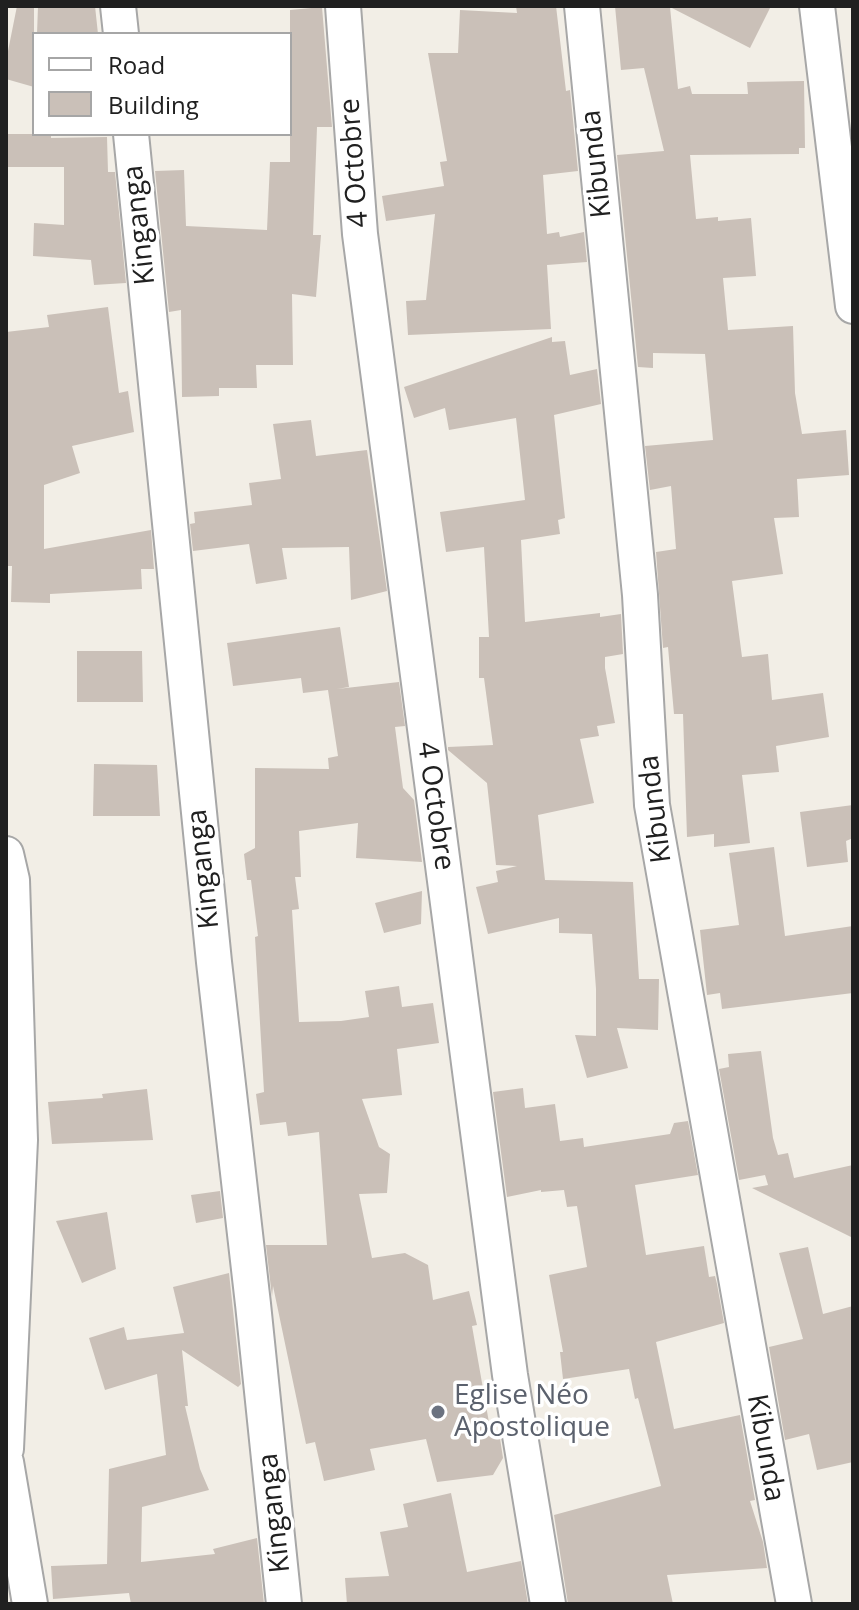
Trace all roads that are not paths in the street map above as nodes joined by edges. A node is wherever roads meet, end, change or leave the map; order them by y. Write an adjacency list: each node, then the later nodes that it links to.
1 (118, 6): 5 (street)
2 (343, 6): 13 (street, 4 Octobre)
3 (582, 6): 14 (street, Kibunda)
4 (817, 6): 7 (street)
5 (121, 32)
6 (131, 136): 12 (street, Kinganga)
7 (853, 306)
8 (6, 854): 9 (street)
9 (6, 1449)
10 (6, 1462): 11 (street)
11 (30, 1604)
12 (284, 1604)
13 (548, 1604)
14 (794, 1604)

